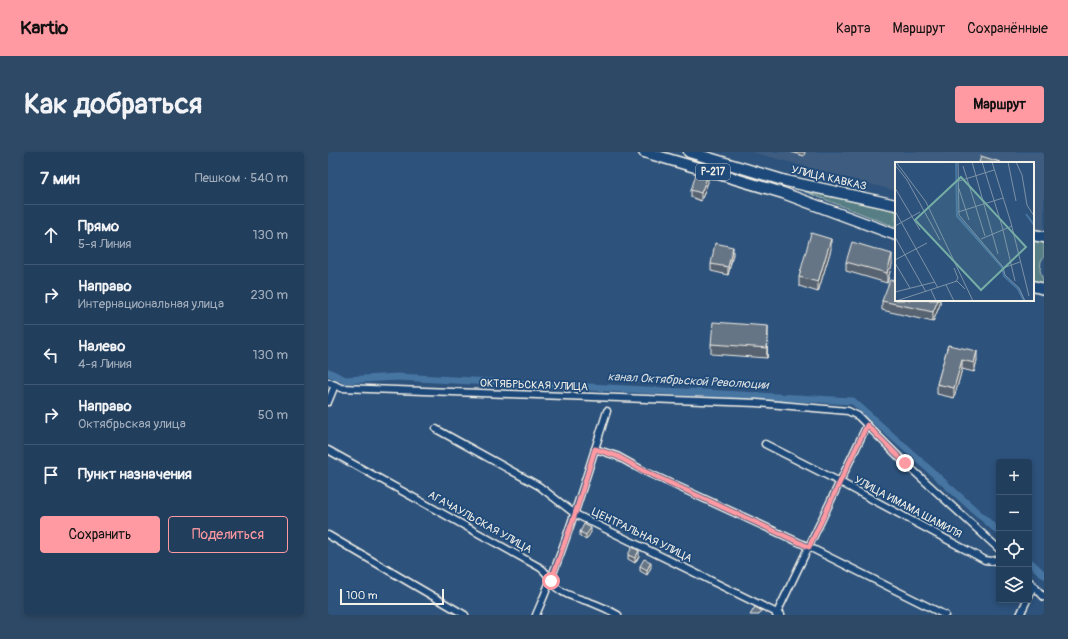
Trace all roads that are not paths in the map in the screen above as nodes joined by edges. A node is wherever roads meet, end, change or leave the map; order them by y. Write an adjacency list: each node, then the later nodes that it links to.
1 (644, 152): 4 (highway, Р-217)
2 (689, 152): 3 (highway, УЛИЦА КАВКАЗ / Р-217)
3 (895, 205)
4 (895, 235)
5 (1034, 235): 6 (highway)
6 (1044, 237)
7 (1034, 286): 8 (highway)
8 (1044, 289)
9 (328, 382): 10 (street, ОКТЯБРЬСКАЯ УЛИЦА)
10 (335, 385): 11 (street); 13 (street, ОКТЯБРЬСКАЯ УЛИЦА)
11 (328, 402)
12 (607, 411): 16 (street)
13 (867, 425): 18 (street); 21 (street, ОКТЯБРЬСКАЯ УЛИЦА)
14 (436, 429): 19 (street, ЦЕНТРАЛЬНАЯ УЛИЦА)
15 (765, 444): 18 (street, УЛИЦА ИМАМА ШАМИЛЯ)
16 (595, 449): 19 (street); 22 (street)
17 (328, 450): 24 (street, АГАЧАУЛЬСКАЯ УЛИЦА)
18 (840, 482): 22 (street); 23 (street, УЛИЦА ИМАМА ШАМИЛЯ)
19 (575, 514): 24 (street); 28 (street, ЦЕНТРАЛЬНАЯ УЛИЦА)
20 (328, 535): 29 (street)
21 (996, 546)
22 (809, 547): 28 (street); 32 (street)
23 (996, 560)
24 (551, 581): 30 (street); 31 (street, АГАЧАУЛЬСКАЯ УЛИЦА)
25 (1032, 585): 26 (street)
26 (1044, 597)
27 (1026, 603): 33 (street)
28 (778, 614)
29 (465, 615)
30 (536, 615)
31 (618, 615)
32 (945, 615)
33 (1020, 615)

